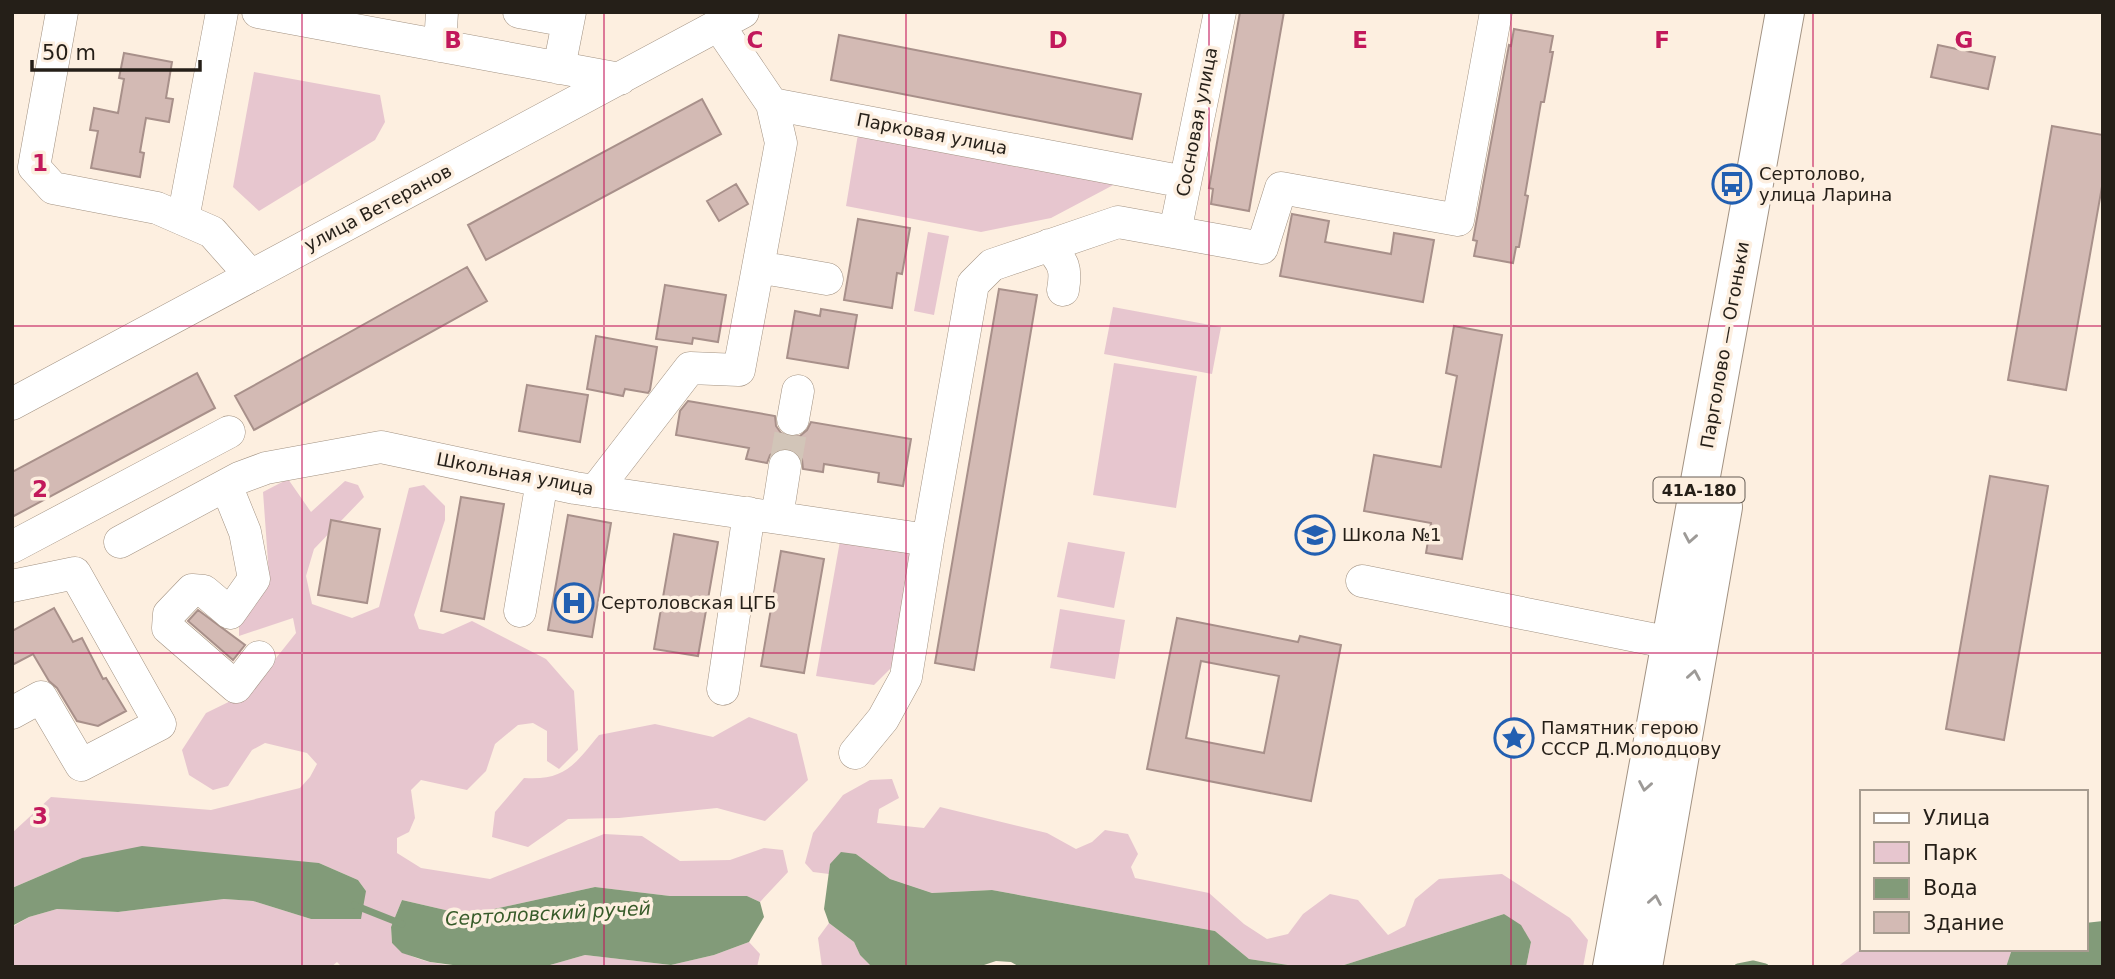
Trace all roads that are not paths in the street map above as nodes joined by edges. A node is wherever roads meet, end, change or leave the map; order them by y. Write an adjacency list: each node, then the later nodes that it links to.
1 (62, 12): 17 (street)
2 (222, 12): 17 (street)
3 (258, 12): 12 (street)
4 (442, 12): 12 (street)
5 (519, 12): 10 (street)
6 (1220, 12): 16 (street, Сосновая улица)
7 (1496, 12): 18 (street)
8 (1785, 12): 36 (main road, Парголово — Огоньки / 41А-180, one-way to 36)
9 (1809, 12): 42 (main road, Парголово — Огоньки / 41А-180, one-way to 9)
10 (569, 17): 13 (street)
11 (731, 19): 14 (street, улица Ветеранов); 15 (street)
12 (440, 46): 13 (street)
13 (559, 68): 14 (street)
14 (620, 79): 21 (street, улица Ветеранов)
15 (772, 104): 16 (street, Парковая улица); 20 (street)
16 (1185, 182): 18 (street, Сосновая улица)
17 (183, 219): 21 (street)
18 (1175, 232): 19 (street)
19 (1049, 245): 23 (street); 30 (street)
20 (758, 267): 22 (street); 28 (street)
21 (251, 276): 24 (street, улица Ветеранов)
22 (827, 279)
23 (1063, 290)
24 (12, 404)
25 (785, 466): 29 (street)
26 (541, 481): 27 (street, Школьная улица); 28 (street, Школьная улица); 35 (street)
27 (233, 482): 31 (street, Школьная улица); 32 (street); 37 (street)
28 (594, 491): 29 (street, Школьная улица)
29 (762, 515): 30 (street, Школьная улица); 38 (street)
30 (928, 540): 40 (street)
31 (120, 542)
32 (12, 547)
33 (1362, 581): 36 (street)
34 (12, 586): 39 (street)
35 (520, 611)
36 (1671, 643): 41 (main road, Парголово — Огоньки / 41А-180, one-way to 41)
37 (259, 657)
38 (723, 689)
39 (12, 713)
40 (855, 754)
41 (1612, 967)
42 (1643, 967)

